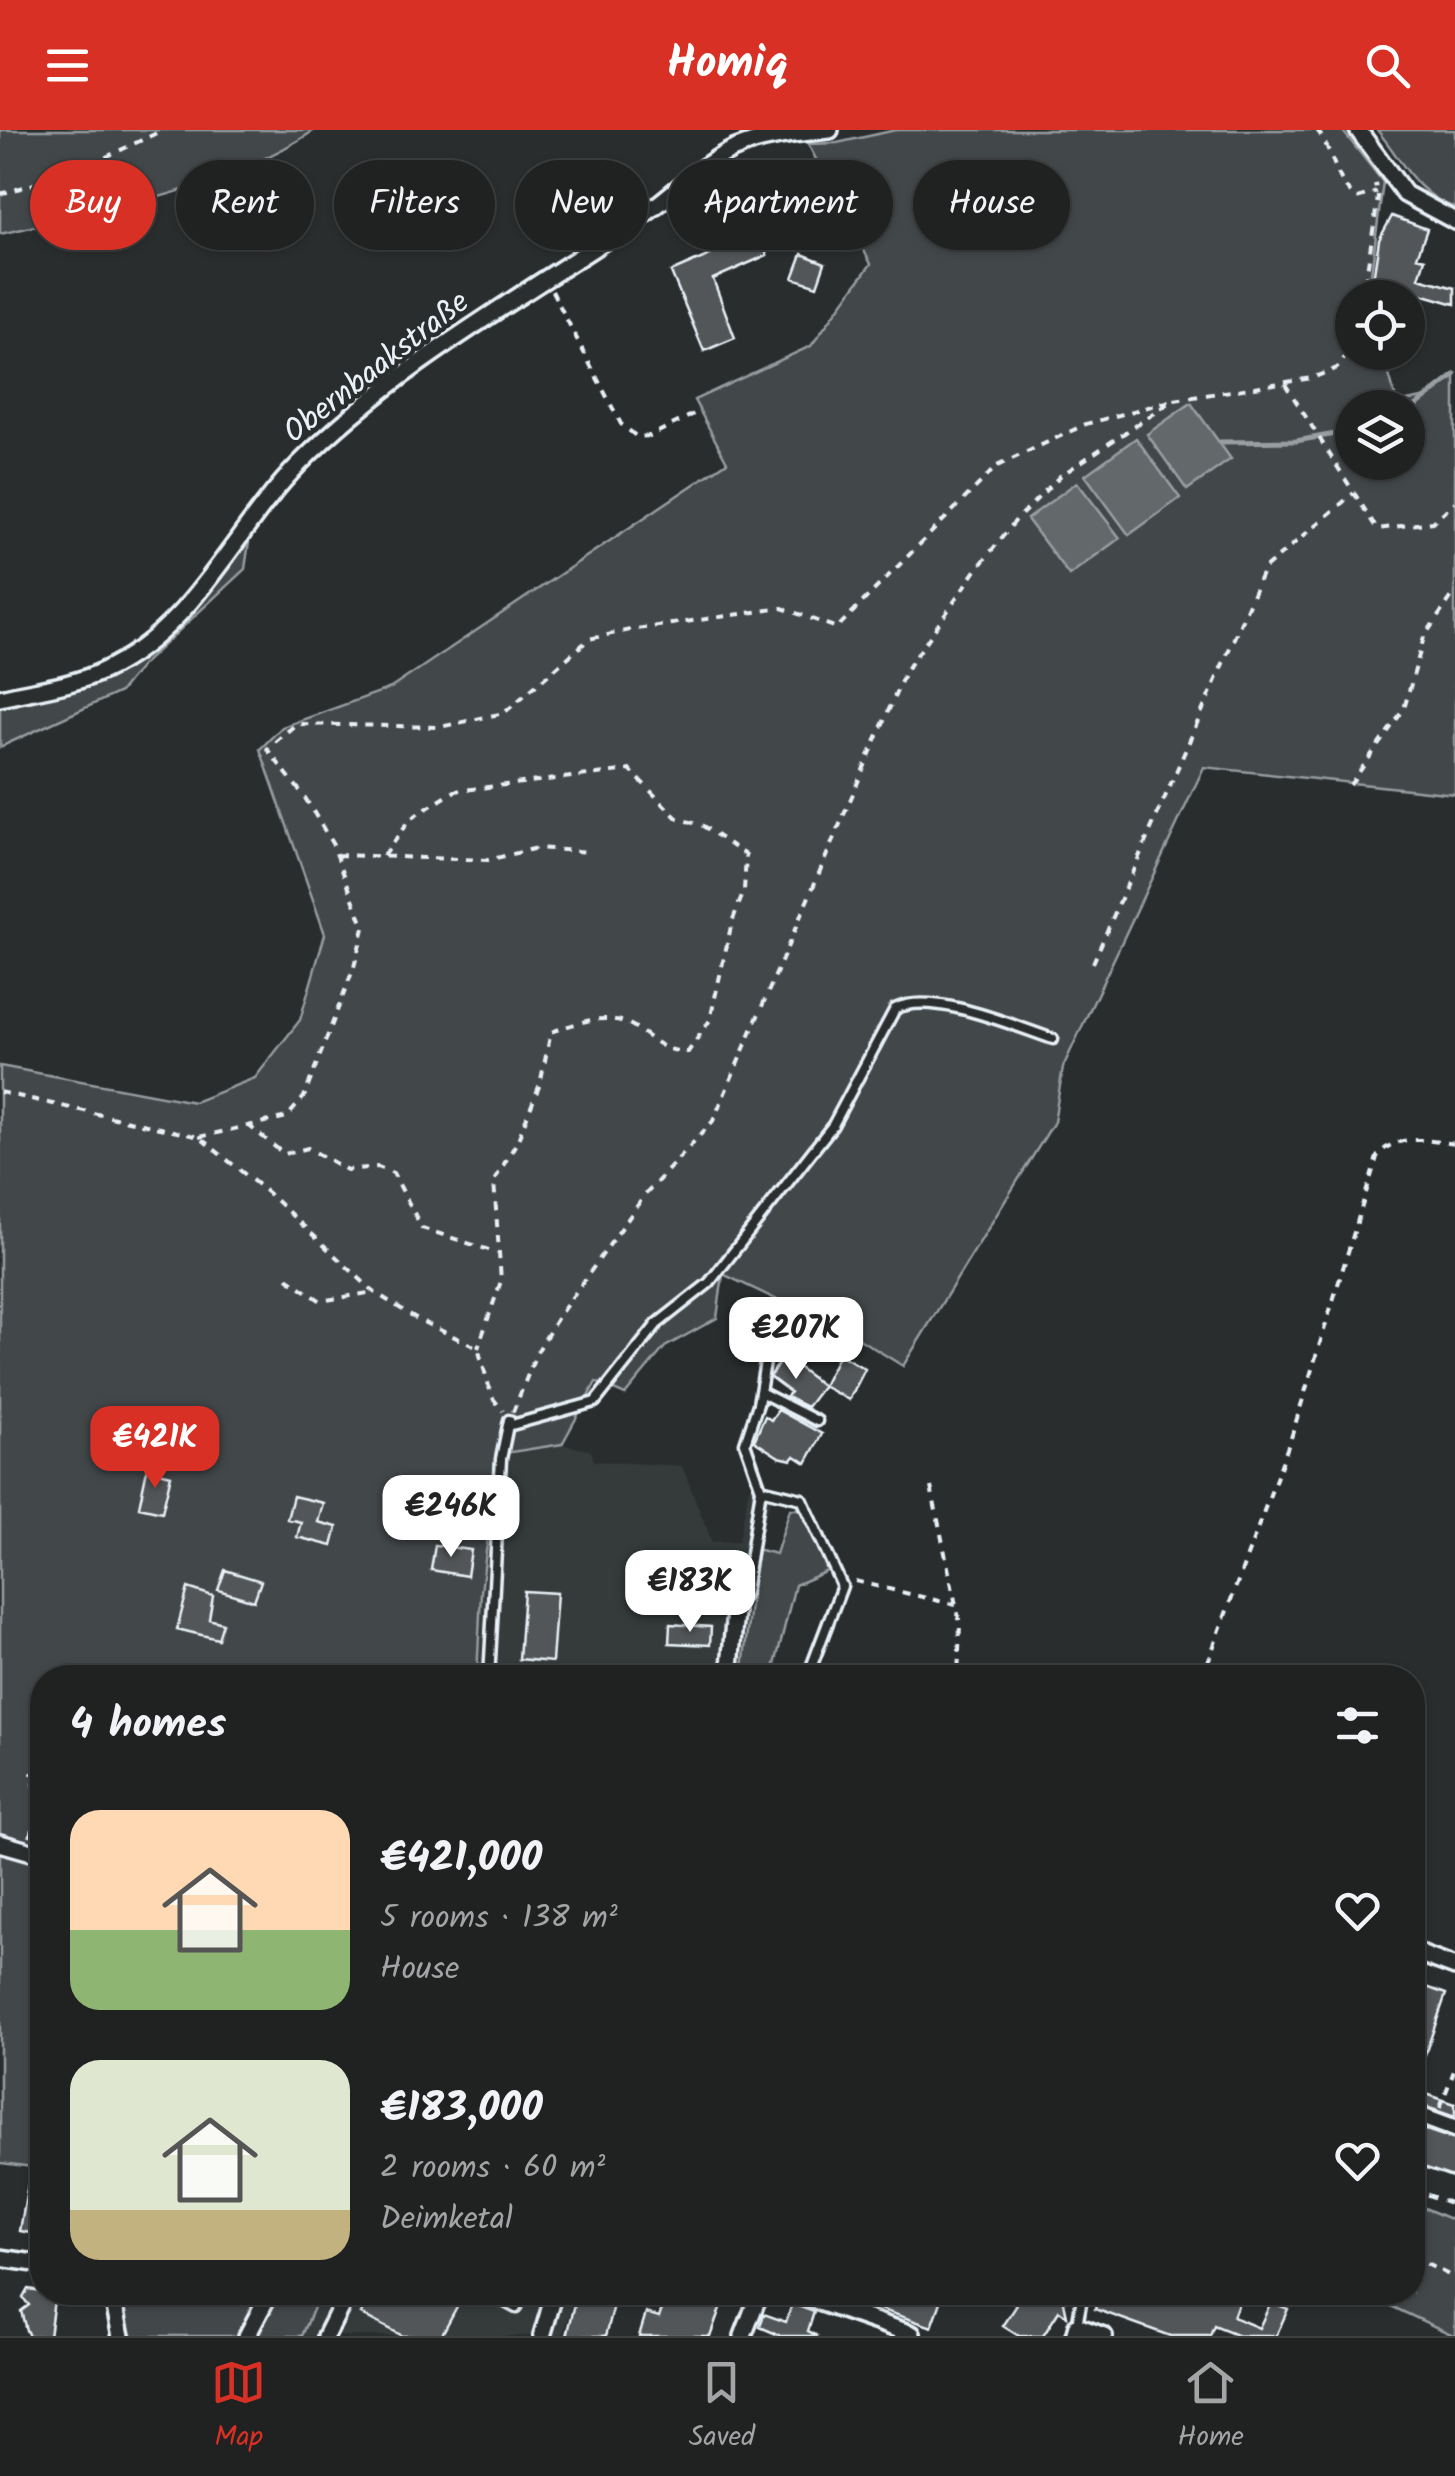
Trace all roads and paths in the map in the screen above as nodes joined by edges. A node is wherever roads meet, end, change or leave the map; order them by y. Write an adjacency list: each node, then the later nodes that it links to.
1 (163, 130): 5 (path)
2 (830, 130): 7 (street, Obernbaakstraße)
3 (1317, 130): 8 (path)
4 (1358, 130): 6 (street)
5 (0, 194)
6 (1455, 221)
7 (546, 278): 12 (path); 16 (street, Obernbaakstraße)
8 (1365, 280)
9 (1335, 369): 10 (path)
10 (1285, 384): 11 (path); 13 (path)
11 (1174, 400): 19 (path); 34 (path)
12 (700, 412)
13 (1354, 493): 14 (path); 21 (path)
14 (1455, 502)
15 (1455, 592): 17 (path)
16 (0, 698)
17 (1350, 785)
18 (590, 852): 20 (path)
19 (337, 855): 20 (path); 24 (path)
20 (383, 856): 27 (path)
21 (1093, 963)
22 (1053, 1039): 34 (lane)
23 (0, 1092): 25 (path)
24 (248, 1125): 25 (path); 27 (path)
25 (199, 1137): 29 (path)
26 (1455, 1144): 44 (path)
27 (499, 1254): 31 (path)
28 (287, 1278): 29 (path)
29 (374, 1292): 31 (path)
30 (742, 1330): 32 (lane)
31 (478, 1348): 34 (path)
32 (760, 1392): 33 (lane); 36 (lane)
33 (816, 1422)
34 (509, 1423): 40 (lane)
35 (930, 1487): 38 (path)
36 (762, 1488): 37 (lane); 39 (lane)
37 (840, 1578): 38 (path); 42 (lane)
38 (956, 1605): 43 (path)
39 (735, 1611): 41 (street)
40 (490, 1665)
41 (731, 1665)
42 (813, 1665)
43 (958, 1665)
44 (1207, 1665)
45 (0, 1843): 46 (street)
46 (30, 1852)
47 (1425, 1955): 48 (street)
48 (1455, 1966)
49 (1455, 2068): 51 (path)
50 (1425, 2118): 51 (street)
51 (1435, 2122): 52 (street)
52 (1455, 2129)
53 (1425, 2194): 54 (path)
54 (1455, 2205)
55 (0, 2258): 56 (street)
56 (30, 2262)
57 (1425, 2263): 58 (path)
58 (1455, 2278)
59 (115, 2305): 70 (street)
60 (263, 2305): 71 (street)
61 (342, 2305): 72 (street)
62 (510, 2305): 67 (lane)
63 (551, 2305): 73 (street)
64 (755, 2305): 74 (street)
65 (828, 2305): 69 (street)
66 (1081, 2305): 68 (lane)
67 (516, 2308)
68 (1076, 2331): 75 (street)
69 (912, 2334)
70 (121, 2336)
71 (247, 2336)
72 (326, 2336)
73 (542, 2336)
74 (743, 2336)
75 (1104, 2336)

